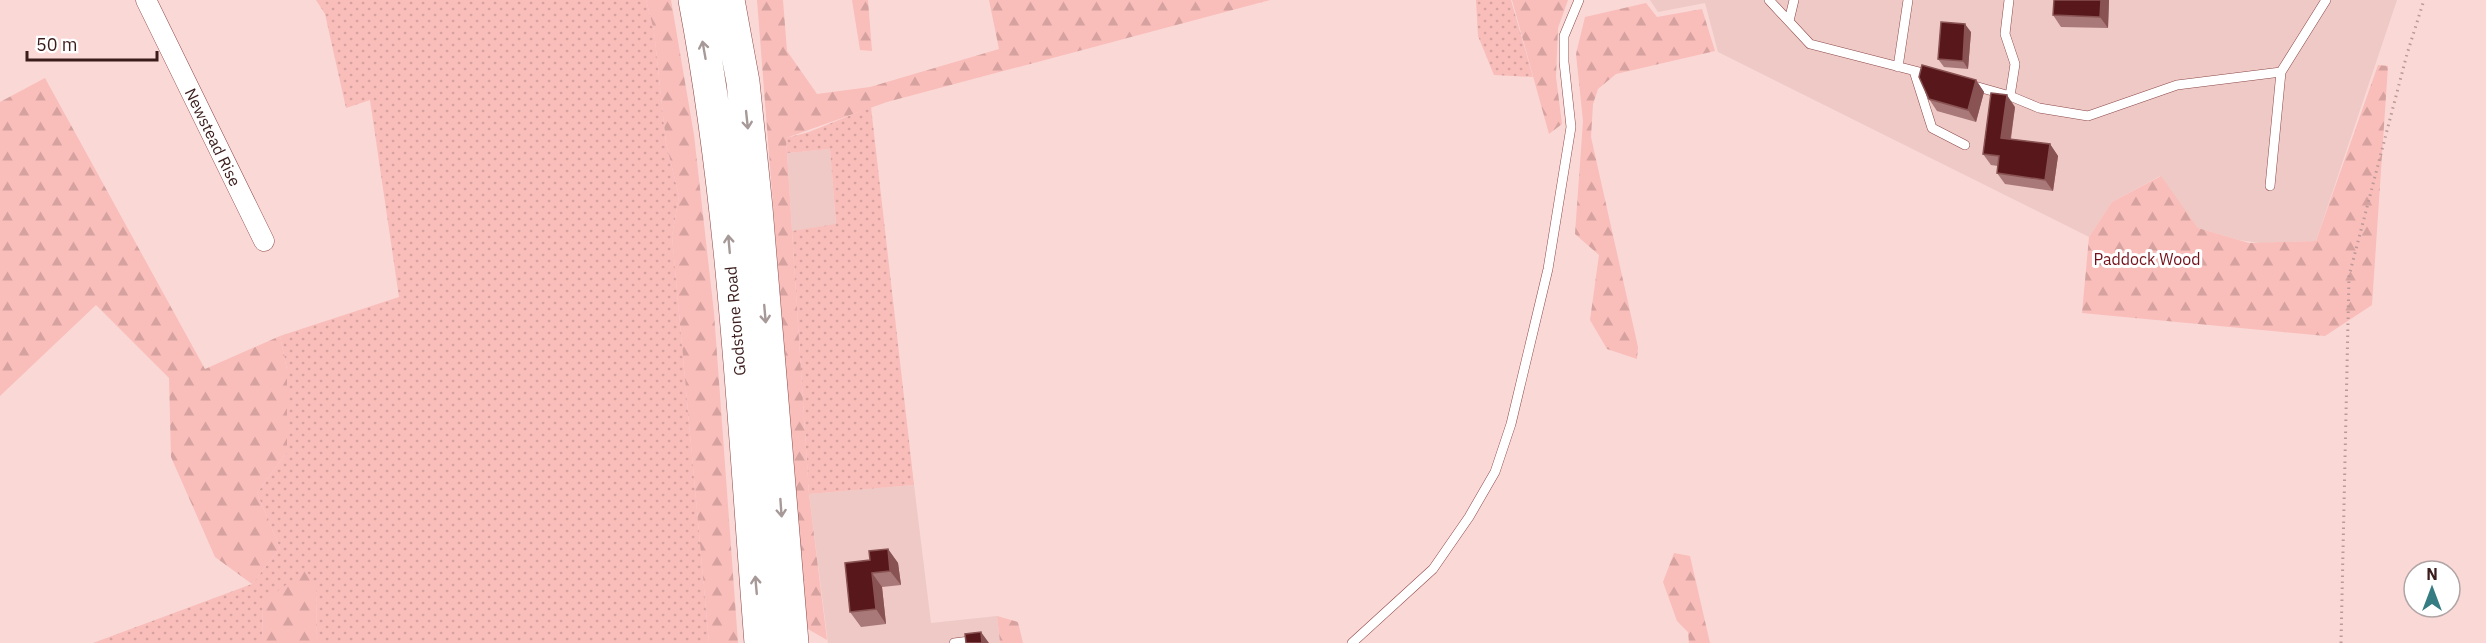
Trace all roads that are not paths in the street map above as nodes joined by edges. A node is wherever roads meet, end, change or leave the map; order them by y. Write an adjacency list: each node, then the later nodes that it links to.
1 (146, 0): 19 (street, Newstead Rise)
2 (695, 0): 21 (highway, Godstone Road, one-way to 2)
3 (728, 0): 22 (highway, Godstone Road, one-way to 22)
4 (1579, 0): 24 (lane)
5 (1769, 0): 10 (lane)
6 (1794, 0): 10 (lane)
7 (1908, 0): 11 (lane)
8 (2009, 0): 16 (lane)
9 (2326, 0): 13 (lane)
10 (1789, 21): 11 (lane)
11 (1898, 67): 12 (lane)
12 (1914, 71): 14 (lane); 17 (lane)
13 (2282, 72): 16 (lane); 18 (lane)
14 (1946, 79)
15 (1957, 82): 16 (lane)
16 (2010, 96)
17 (1965, 145)
18 (2270, 186)
19 (264, 241)
20 (979, 640): 23 (lane)
21 (761, 643)
22 (792, 643)
23 (954, 643)
24 (1352, 643)

